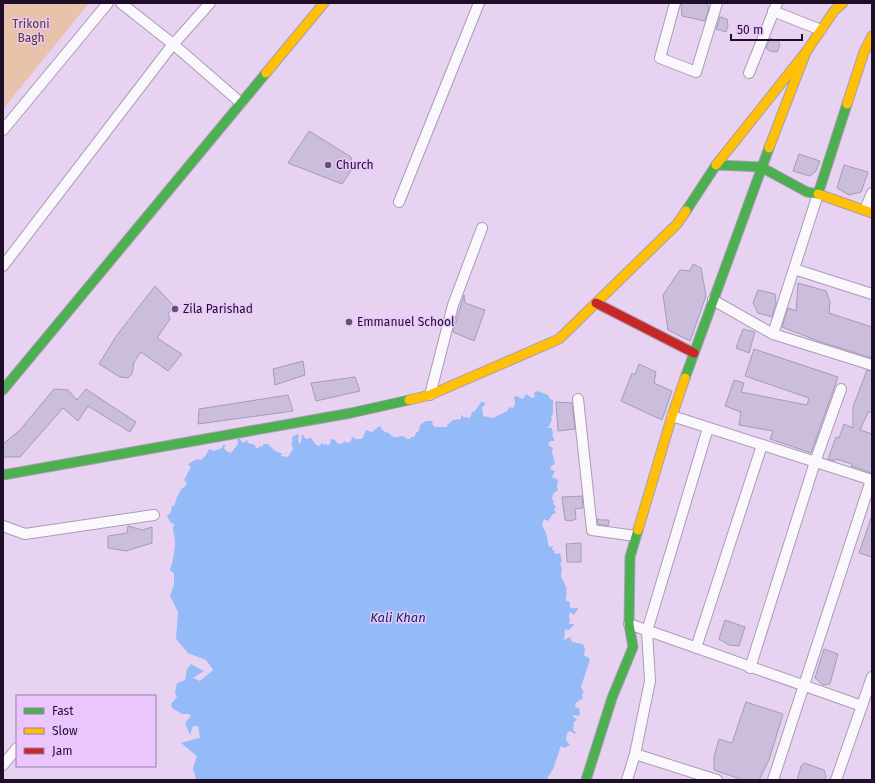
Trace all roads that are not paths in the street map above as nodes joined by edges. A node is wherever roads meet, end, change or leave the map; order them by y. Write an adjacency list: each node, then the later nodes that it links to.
1 (108, 3): 16 (street)
2 (121, 3): 12 (street)
3 (210, 3): 12 (street)
4 (324, 3): 15 (main road)
5 (479, 3): 21 (street)
6 (675, 3): 7 (street)
7 (716, 3)
8 (843, 3): 10 (main road)
9 (775, 7): 10 (street); 14 (street)
10 (821, 30): 13 (main road)
11 (872, 36): 20 (main road)
12 (173, 44): 15 (street); 24 (street)
13 (806, 52): 17 (main road); 18 (main road)
14 (749, 73)
15 (241, 103): 33 (main road)
16 (3, 130)
17 (716, 164): 18 (main road); 28 (main road)
18 (761, 167): 20 (main road); 27 (main road)
19 (872, 193): 22 (street)
20 (818, 194): 22 (main road); 25 (street)
21 (399, 202)
22 (869, 212)
23 (482, 228): 34 (street)
24 (3, 266)
25 (794, 268): 26 (street); 29 (street)
26 (872, 294)
27 (713, 300): 29 (street); 30 (main road)
28 (596, 303): 30 (main road); 34 (main road)
29 (773, 334): 31 (street)
30 (694, 353): 36 (main road)
31 (872, 365)
32 (841, 389): 39 (street)
33 (3, 390)
34 (430, 395): 40 (main road)
35 (578, 399): 44 (street)
36 (672, 416): 37 (street); 44 (main road)
37 (708, 428): 38 (street); 46 (street)
38 (762, 445): 39 (street); 47 (street)
39 (815, 462): 41 (street); 48 (street)
40 (3, 475)
41 (872, 480): 50 (street)
42 (154, 515): 43 (street)
43 (3, 526)
44 (636, 536): 45 (main road)
45 (629, 624): 46 (street); 55 (main road)
46 (647, 631): 47 (street); 53 (street)
47 (696, 648): 48 (street)
48 (750, 668): 50 (street)
49 (872, 677): 51 (street)
50 (804, 686): 51 (street); 58 (street)
51 (862, 706): 59 (street)
52 (16, 749): 54 (street)
53 (636, 754): 56 (street); 57 (street)
54 (3, 765)
55 (586, 780)
56 (627, 780)
57 (716, 780)
58 (773, 780)
59 (836, 780)

